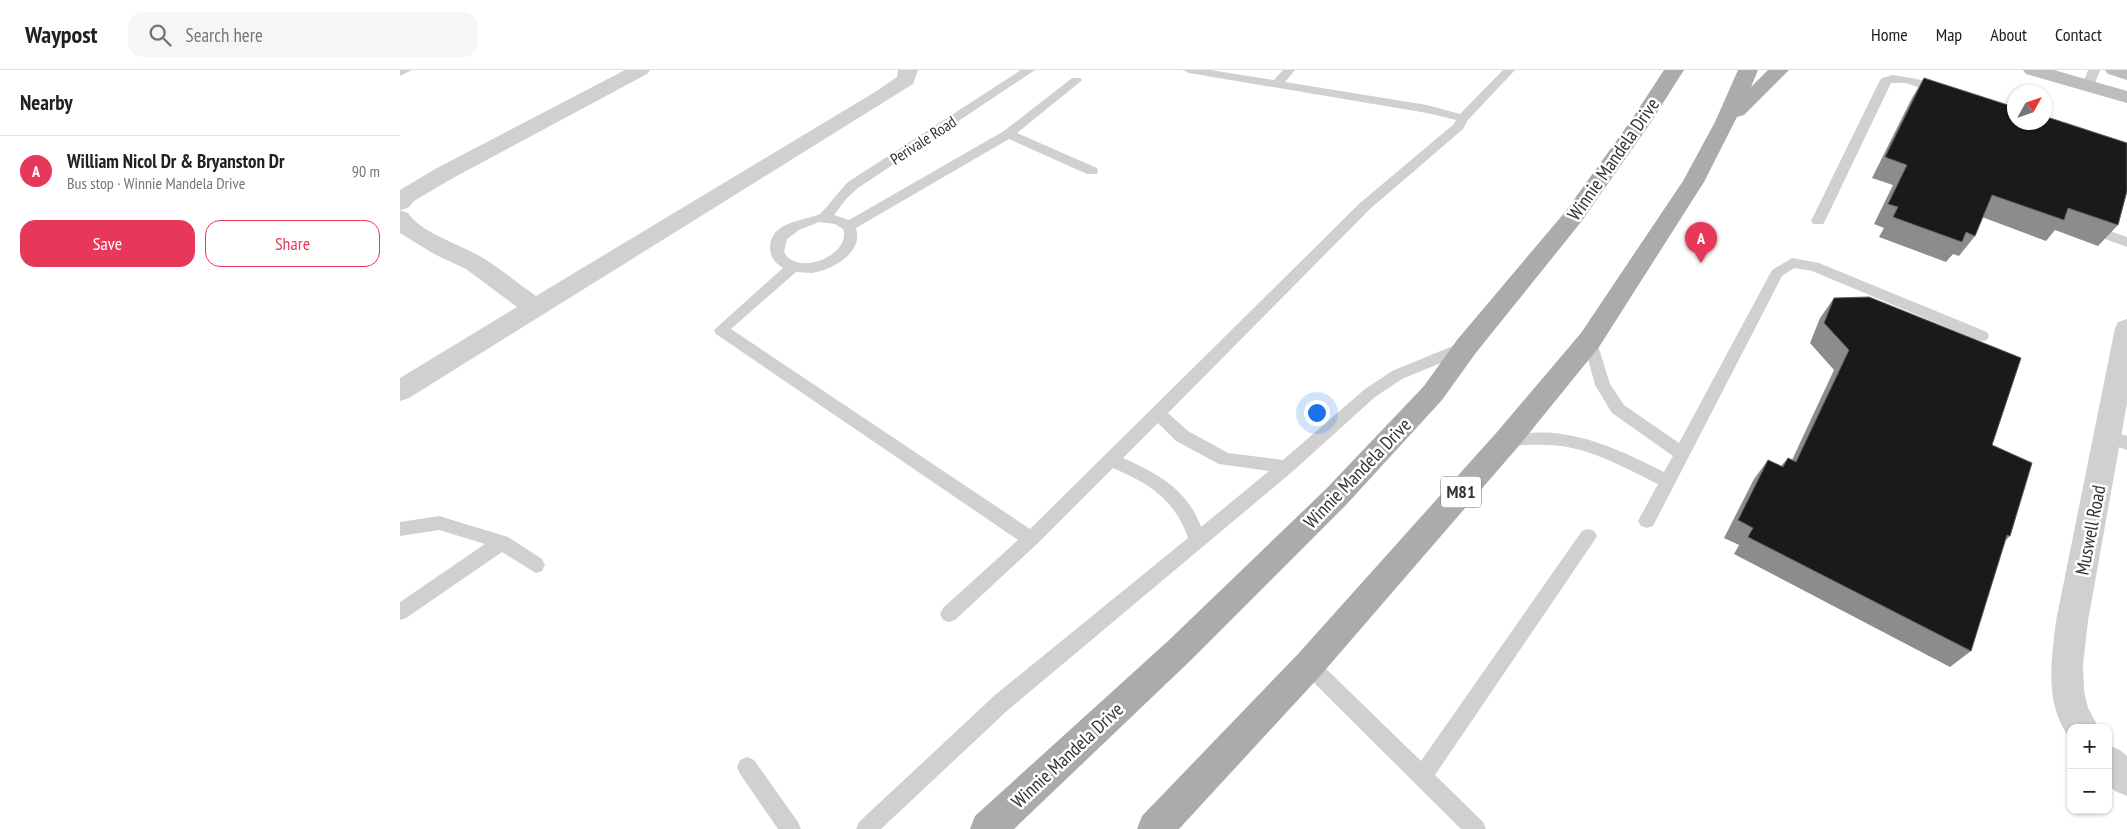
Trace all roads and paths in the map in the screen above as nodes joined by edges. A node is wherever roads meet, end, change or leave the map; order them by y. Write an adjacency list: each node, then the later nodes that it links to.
1 (406, 70): 13 (lane)
2 (640, 70): 24 (street)
3 (908, 70): 32 (street)
4 (1029, 70): 26 (lane, Perivale Road)
5 (1189, 70): 17 (lane)
6 (1289, 70): 17 (lane)
7 (1509, 70): 20 (lane)
8 (1674, 70): 36 (main road, Winnie Mandela Drive)
9 (1748, 70): 21 (main road, M81)
10 (1780, 70): 21 (main road)
11 (2034, 70): 15 (main road)
12 (2115, 70): 14 (main road)
13 (400, 73)
14 (2127, 74)
15 (2091, 78): 19 (main road)
16 (1076, 80): 22 (lane)
17 (1277, 85): 20 (lane)
18 (1953, 95): 27 (lane)
19 (2127, 97)
20 (1463, 118): 39 (lane)
21 (1725, 122): 35 (main road, M81)
22 (1008, 134): 23 (lane); 28 (lane)
23 (1092, 171)
24 (400, 203)
25 (400, 218): 32 (street)
26 (825, 218): 28 (lane); 31 (lane)
27 (1818, 221)
28 (849, 226): 31 (lane)
29 (2110, 236): 30 (lane)
30 (2127, 242)
31 (793, 267): 49 (lane)
32 (535, 308): 37 (street)
33 (2127, 329): 38 (street, Muswell Road)
34 (1982, 336): 42 (lane)
35 (1590, 340): 41 (main road, M81); 42 (lane)
36 (1466, 347): 44 (lane); 63 (main road, Winnie Mandela Drive)
37 (400, 391)
38 (2120, 408): 40 (street, Muswell Road)
39 (1158, 413): 43 (lane); 44 (lane)
40 (2118, 439): 56 (street, Muswell Road)
41 (1507, 440): 45 (lane); 55 (main road, M81)
42 (1682, 454): 45 (lane)
43 (1111, 460): 49 (lane); 50 (lane)
44 (1286, 467): 50 (lane)
45 (1668, 481): 46 (lane)
46 (1647, 520)
47 (400, 529): 51 (lane)
48 (1588, 536): 59 (lane)
49 (1031, 539): 54 (lane)
50 (1197, 540): 62 (lane)
51 (502, 542): 52 (lane); 53 (lane)
52 (536, 564)
53 (400, 612)
54 (949, 614)
55 (1308, 665): 59 (lane); 64 (main road, M81)
56 (2079, 724)
57 (2112, 766): 60 (street)
58 (746, 767): 61 (lane)
59 (1422, 777): 65 (lane)
60 (2127, 779)
61 (792, 829)
62 (866, 829)
63 (988, 829)
64 (1155, 829)
65 (1476, 829)

